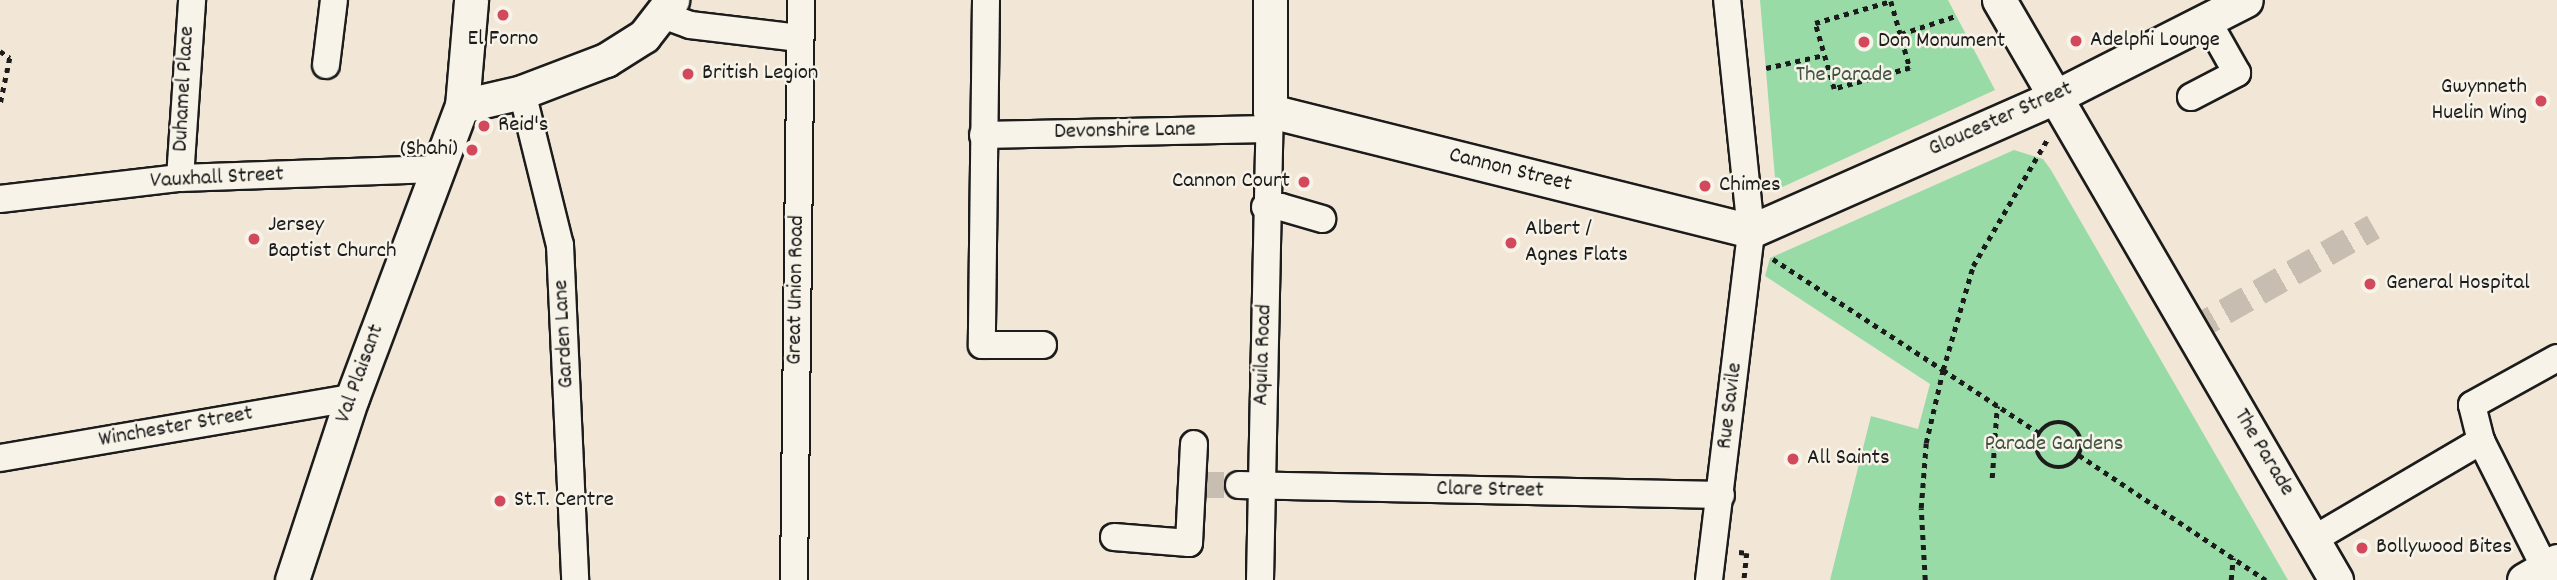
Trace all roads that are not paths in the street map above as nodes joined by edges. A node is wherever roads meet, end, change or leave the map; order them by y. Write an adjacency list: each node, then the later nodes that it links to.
1 (192, 0): 21 (street, Duhamel Place)
2 (334, 0): 13 (street)
3 (471, 0): 17 (main road, Val Plaisant)
4 (801, 0): 12 (street, Great Union Road)
5 (986, 0): 19 (street)
6 (1270, 0): 18 (main road)
7 (1727, 0): 25 (street)
8 (1999, 0): 16 (main road, The Parade)
9 (2246, 0): 11 (main road, Gloucester Street)
10 (668, 7): 12 (street); 14 (main road)
11 (2207, 20): 15 (street); 16 (main road, Gloucester Street)
12 (799, 38): 39 (street, Great Union Road)
13 (326, 65)
14 (522, 92): 17 (main road); 38 (street, Garden Lane)
15 (2191, 97)
16 (2053, 98): 25 (main road, Gloucester Street); 35 (main road, The Parade)
17 (462, 106): 20 (main road, Val Plaisant)
18 (1268, 120): 19 (street, Devonshire Lane); 23 (street, Aquila Road); 25 (main road, Cannon Street)
19 (984, 135): 26 (street)
20 (436, 169): 21 (street, Vauxhall Street); 28 (main road, Val Plaisant)
21 (180, 178): 22 (street, Vauxhall Street)
22 (0, 199)
23 (1265, 207): 24 (street); 32 (street, Aquila Road)
24 (1322, 219)
25 (1751, 231): 33 (street, Rue Savile)
26 (1043, 345)
27 (2557, 358): 29 (street)
28 (352, 398): 31 (street, Winchester Street); 37 (main road, Val Plaisant)
29 (2481, 441): 35 (street); 36 (street)
30 (1194, 444): 34 (street)
31 (0, 458)
32 (1250, 486): 33 (street, Clare Street); 40 (street, Aquila Road)
33 (1721, 495): 41 (street, Rue Savile)
34 (1114, 537)
35 (2314, 539): 42 (main road, The Parade)
36 (2542, 570)
37 (292, 580)
38 (575, 580)
39 (794, 580)
40 (1260, 580)
41 (1709, 580)
42 (2336, 580)

